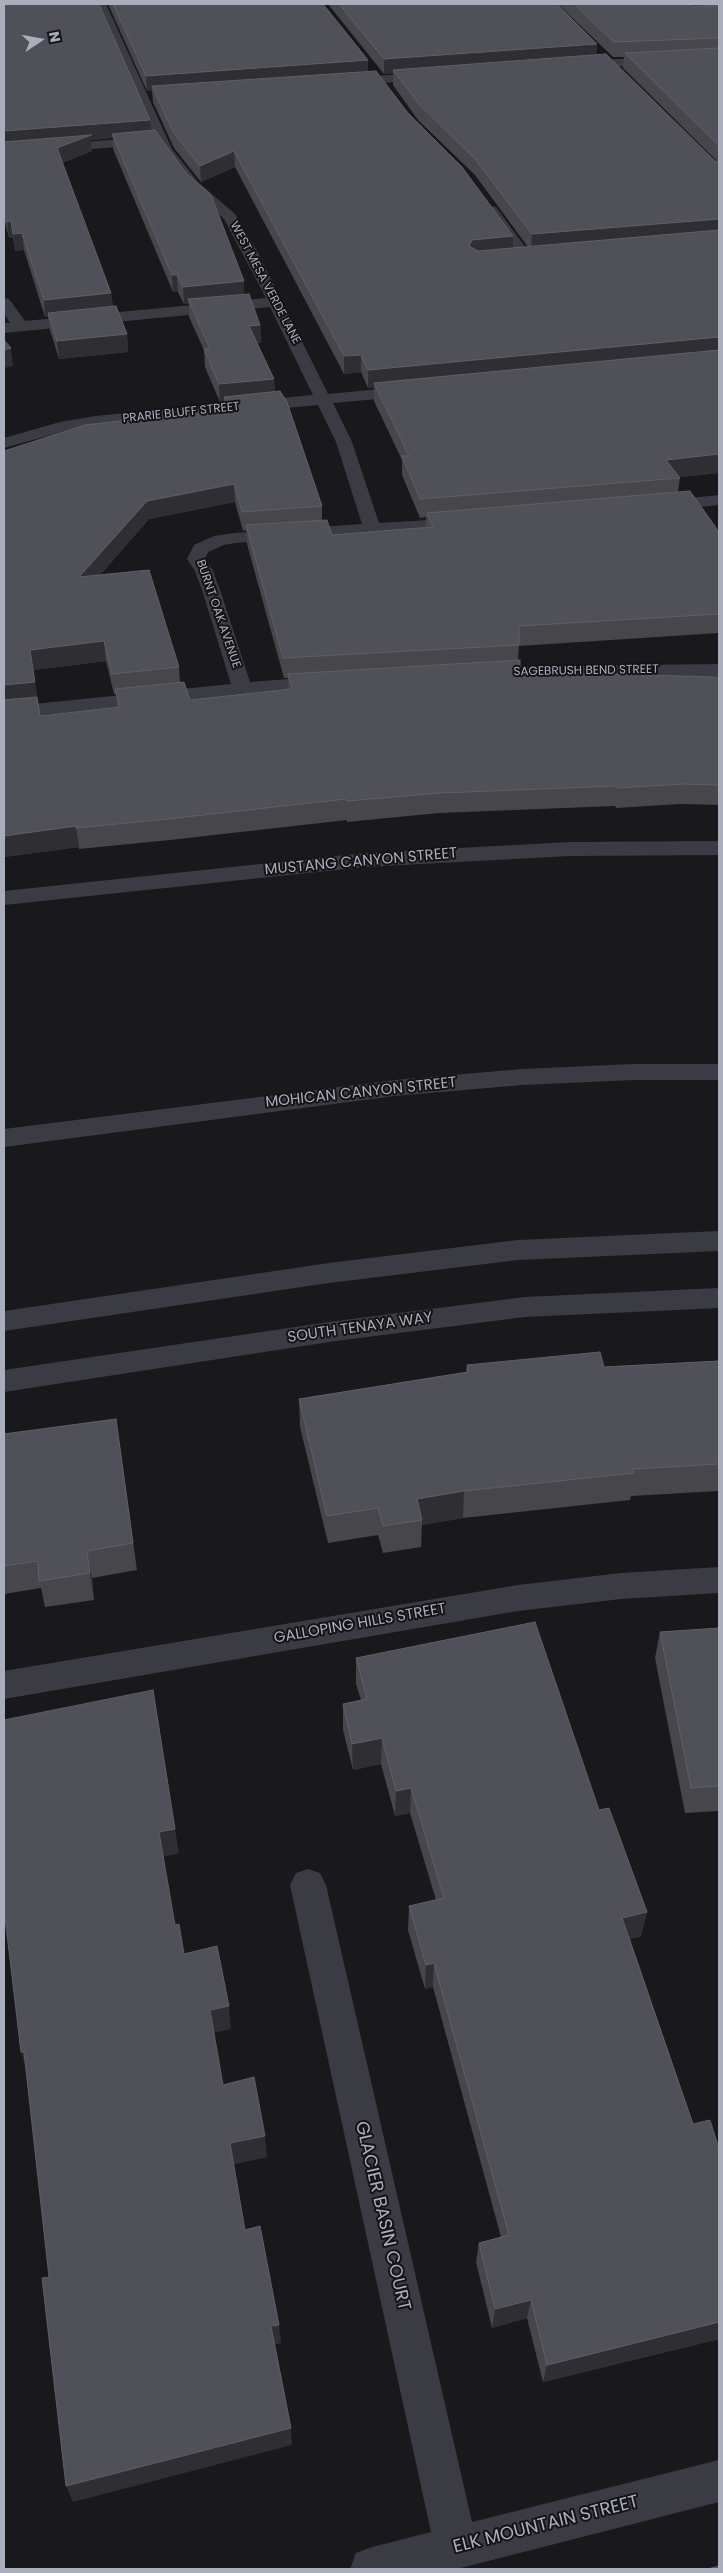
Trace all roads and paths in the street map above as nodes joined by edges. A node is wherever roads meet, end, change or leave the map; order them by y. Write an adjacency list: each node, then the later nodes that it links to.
1 (100, 4): 12 (street, WEST MESA VERDE LANE)
2 (595, 49): 4 (street)
3 (719, 57): 4 (street)
4 (609, 63): 6 (street); 7 (street)
5 (369, 65): 9 (street)
6 (567, 66)
7 (619, 73)
8 (441, 75): 9 (street)
9 (380, 80): 10 (street); 11 (street)
10 (330, 83)
11 (390, 93)
12 (162, 140): 13 (street); 19 (street, WEST MESA VERDE LANE)
13 (4, 152)
14 (482, 197): 16 (street)
15 (545, 256): 16 (street)
16 (526, 258): 17 (street)
17 (506, 260)
18 (4, 302): 20 (street)
19 (276, 302): 20 (street); 23 (street, WEST MESA VERDE LANE)
20 (20, 326): 21 (street)
21 (4, 328)
22 (431, 389): 23 (street, PRARIE BLUFF STREET)
23 (324, 399): 24 (street, PRARIE BLUFF STREET); 28 (street, WEST MESA VERDE LANE)
24 (4, 443)
25 (719, 500): 26 (street)
26 (643, 508)
27 (481, 522): 28 (street)
28 (372, 529): 32 (street, BURNT OAK AVENUE)
29 (719, 670): 30 (street, SAGEBRUSH BEND STREET)
30 (470, 674)
31 (344, 681): 32 (street)
32 (242, 688): 33 (street)
33 (4, 713)
34 (719, 848): 35 (street, MUSTANG CANYON STREET)
35 (4, 898)
36 (719, 1072): 37 (street, MOHICAN CANYON STREET)
37 (4, 1138)
38 (719, 1241): 40 (street)
39 (719, 1298): 41 (street, SOUTH TENAYA WAY)
40 (4, 1321)
41 (4, 1381)
42 (719, 1580): 43 (street, GALLOPING HILLS STREET)
43 (4, 1685)
44 (308, 1885): 46 (street, GLACIER BASIN COURT)
45 (719, 2481): 46 (street, ELK MOUNTAIN STREET)
46 (456, 2548): 47 (street, ELK MOUNTAIN STREET)
47 (372, 2569)

